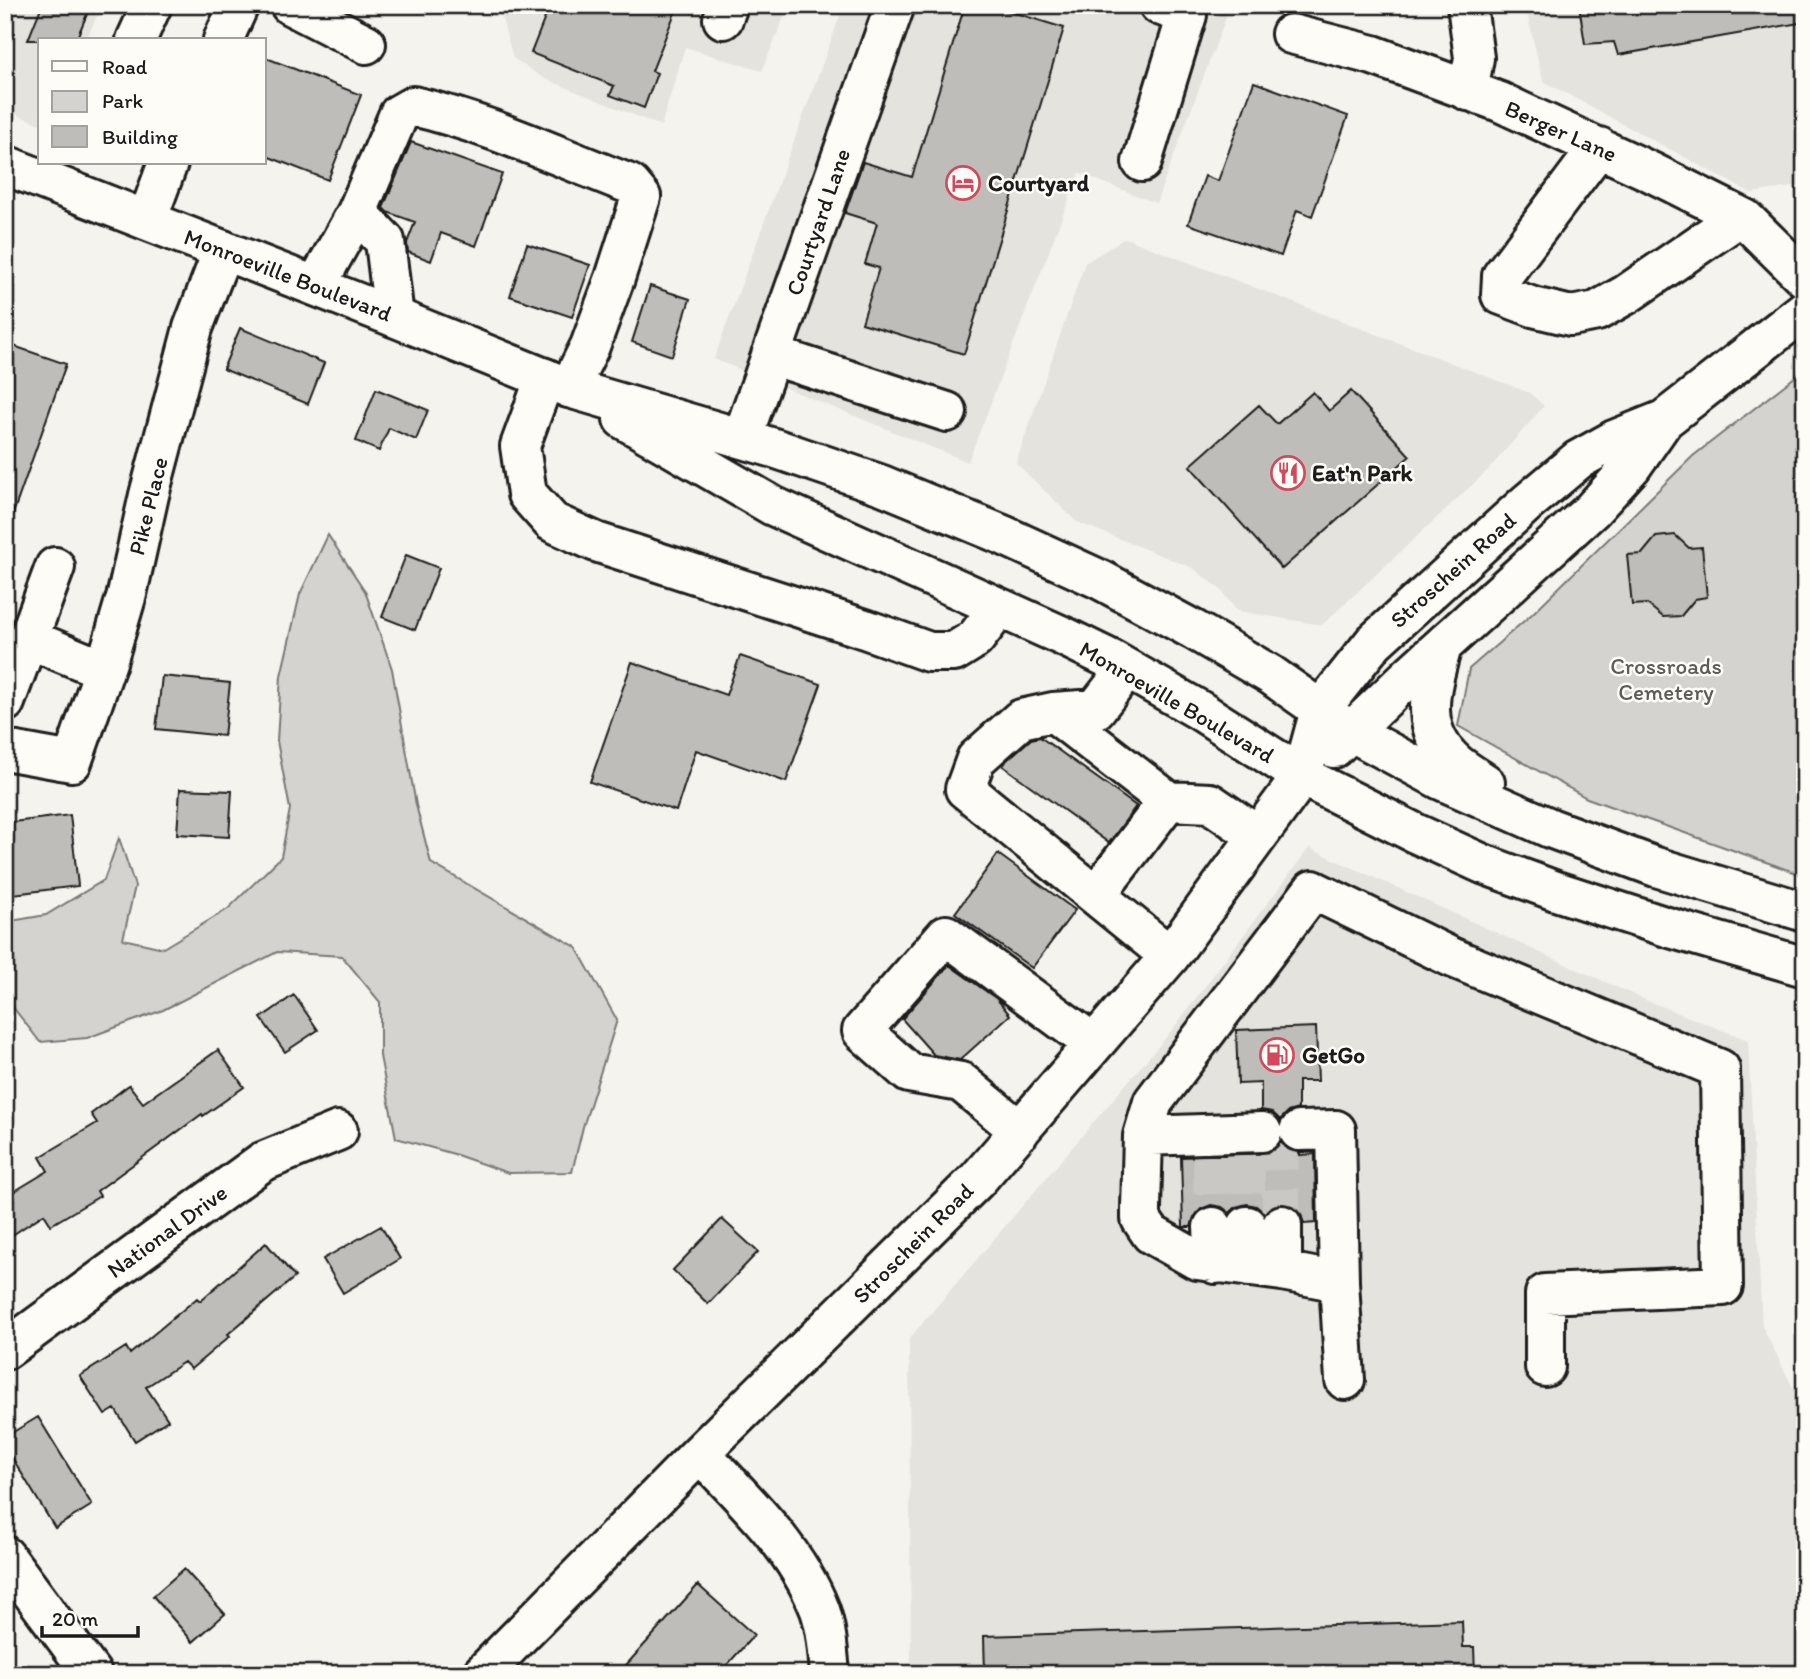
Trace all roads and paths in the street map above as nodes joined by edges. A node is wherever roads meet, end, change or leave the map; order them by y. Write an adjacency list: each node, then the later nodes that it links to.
1 (152, 5): 8 (main road)
2 (239, 5): 9 (main road)
3 (290, 5): 10 (main road)
4 (895, 5): 24 (main road, Courtyard Lane)
5 (1159, 5): 13 (main road)
6 (1467, 5): 11 (main road)
7 (1290, 34): 11 (main road, Berger Lane)
8 (137, 38)
9 (224, 38)
10 (366, 44)
11 (1468, 90): 12 (main road, Berger Lane)
12 (1599, 147): 17 (main road, Berger Lane); 17 (main road)
13 (1142, 162)
14 (168, 164): 18 (main road)
15 (5, 165): 18 (main road, Monroeville Boulevard)
16 (357, 212): 21 (main road); 23 (main road); 25 (main road)
17 (1739, 217): 20 (main road, Berger Lane)
18 (147, 220): 19 (main road, Monroeville Boulevard)
19 (223, 250): 21 (main road, Monroeville Boulevard); 34 (main road, Pike Place)
20 (1805, 278)
21 (316, 286): 23 (main road, Monroeville Boulevard)
22 (1805, 310): 27 (main road, Stroschein Road)
23 (394, 317): 25 (main road, Monroeville Boulevard)
24 (771, 355): 26 (main road); 28 (main road, Courtyard Lane)
25 (557, 383): 28 (main road, Monroeville Boulevard); 30 (main road, Monroeville Boulevard); 30 (main road)
26 (947, 412)
27 (1664, 420): 32 (main road, Stroschein Road); 36 (main road, Stroschein Road)
28 (742, 438): 36 (main road, Monroeville Boulevard)
29 (55, 567): 31 (main road)
30 (999, 608): 33 (main road, Monroeville Boulevard)
31 (29, 639): 34 (main road); 35 (main road)
32 (1441, 646): 38 (main road, Stroschein Road); 42 (main road)
33 (1127, 669): 37 (main road); 40 (main road, Monroeville Boulevard)
34 (104, 670): 39 (main road, Pike Place)
35 (5, 702)
36 (1321, 710): 38 (main road, Monroeville Boulevard); 40 (main road, Stroschein Road)
37 (1053, 712): 41 (main road); 44 (main road)
38 (1352, 732): 40 (main road, Stroschein Road); 42 (main road, Monroeville Boulevard)
39 (5, 750)
40 (1302, 776): 43 (main road, Stroschein Road); 47 (main road, Monroeville Boulevard)
41 (1168, 801): 43 (main road); 44 (main road)
42 (1550, 828): 45 (main road, Monroeville Boulevard)
43 (1258, 836): 46 (main road, Stroschein Road)
44 (1096, 895): 46 (main road)
45 (1805, 912)
46 (1170, 956): 48 (main road, Stroschein Road)
47 (1805, 967)
48 (1094, 1044): 49 (main road, Stroschein Road); 49 (main road)
49 (1020, 1130): 56 (main road, Stroschein Road)
50 (338, 1131): 53 (main road, National Drive)
51 (1143, 1136): 52 (main road); 52 (main road); 54 (main road)
52 (1339, 1283): 55 (main road)
53 (5, 1350)
54 (1545, 1367)
55 (1345, 1380)
56 (700, 1453): 59 (main road, Stroschein Road); 60 (main road)
57 (5, 1556): 58 (main road)
58 (92, 1674)
59 (482, 1674)
60 (830, 1674)

